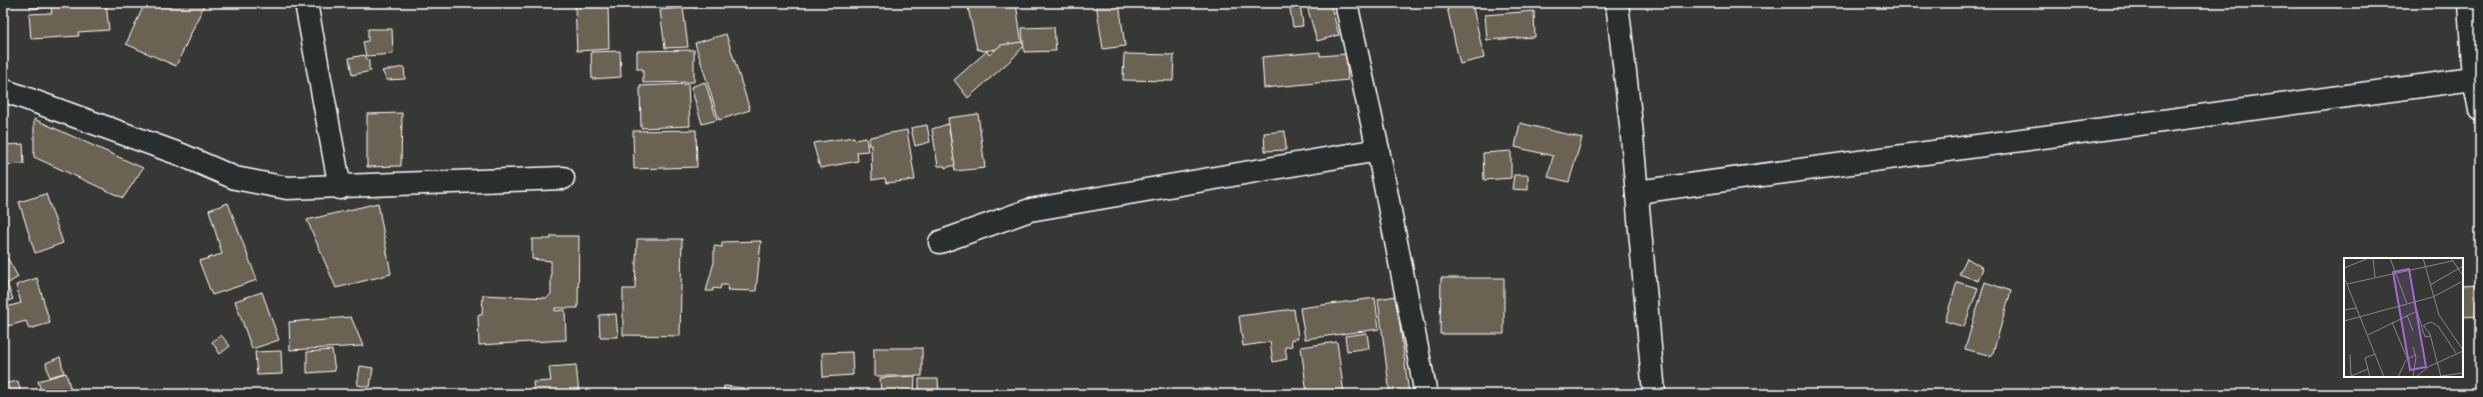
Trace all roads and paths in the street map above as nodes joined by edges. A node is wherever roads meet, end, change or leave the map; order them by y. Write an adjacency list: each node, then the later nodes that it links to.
1 (306, 3): 10 (street)
2 (1346, 3): 8 (street)
3 (1617, 3): 11 (street)
4 (2469, 3): 5 (street)
5 (2477, 78): 7 (street); 11 (street)
6 (3, 90): 10 (street)
7 (2480, 110)
8 (1378, 150): 12 (street); 14 (street)
9 (563, 178): 10 (street)
10 (340, 188)
11 (1637, 192): 13 (street)
12 (940, 242)
13 (1649, 393)
14 (1426, 394)

